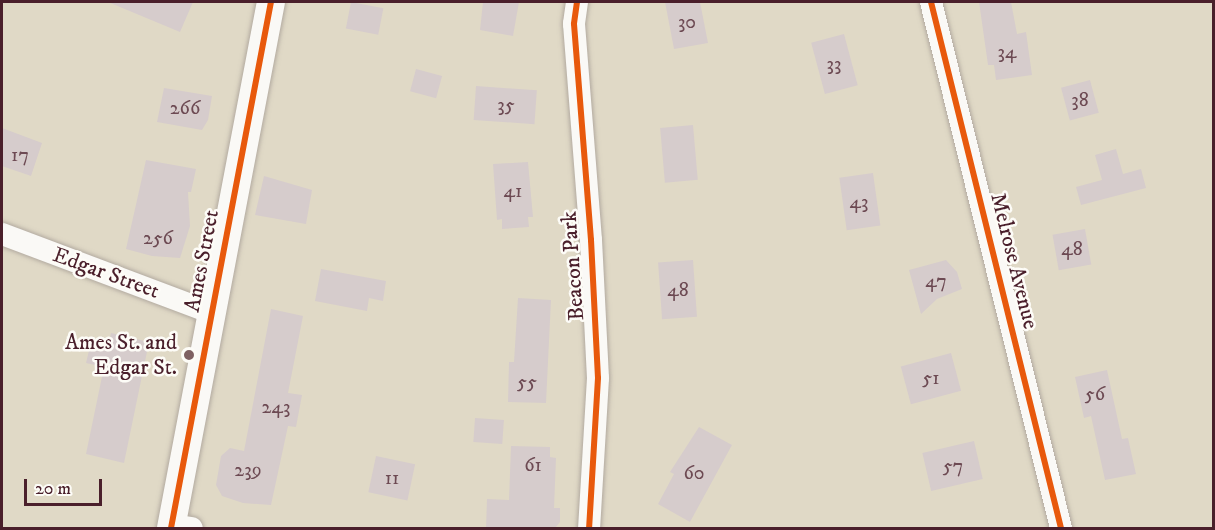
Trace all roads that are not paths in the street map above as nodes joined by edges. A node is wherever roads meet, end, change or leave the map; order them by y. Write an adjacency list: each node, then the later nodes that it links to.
1 (271, 2): 5 (street, Ames Street)
2 (577, 2): 7 (street, Beacon Park)
3 (931, 2): 8 (street, Melrose Avenue)
4 (2, 234): 5 (street, Edgar Street)
5 (210, 312): 6 (street, Ames Street)
6 (178, 527)
7 (589, 528)
8 (1061, 528)

